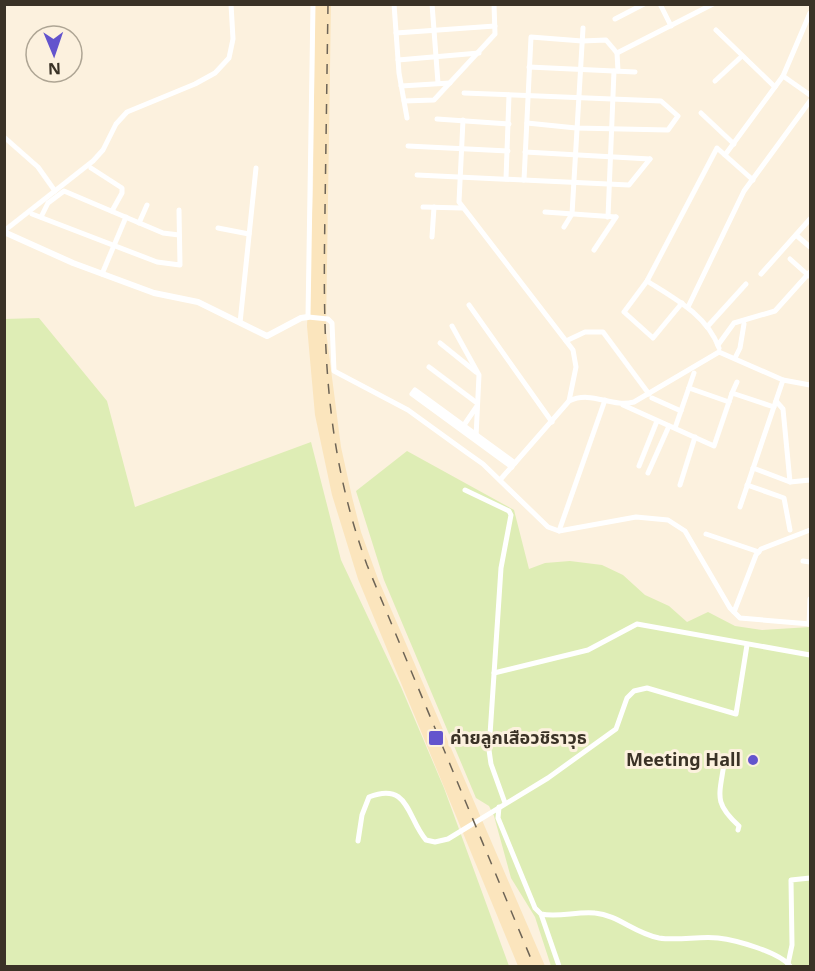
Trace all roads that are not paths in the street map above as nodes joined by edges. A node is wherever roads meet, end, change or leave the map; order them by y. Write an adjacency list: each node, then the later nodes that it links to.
1 (231, 4): 67 (street)
2 (313, 4): 100 (street)
3 (394, 4): 16 (street)
4 (432, 4): 14 (street)
5 (494, 4): 11 (street)
6 (644, 4): 10 (street)
7 (660, 4): 12 (street)
8 (713, 4): 12 (street)
9 (810, 13): 27 (street)
10 (615, 19)
11 (495, 26): 14 (street); 18 (street)
12 (671, 26): 19 (street)
13 (583, 28): 17 (street)
14 (433, 29): 16 (street); 21 (street)
15 (716, 30): 20 (street)
16 (396, 33): 22 (street)
17 (582, 41): 19 (street); 23 (street); 24 (street)
18 (479, 53): 21 (street); 30 (street)
19 (617, 53): 25 (street)
20 (742, 56): 28 (street); 32 (street)
21 (436, 57): 22 (street); 29 (street)
22 (398, 60): 31 (street)
23 (529, 67): 24 (street); 35 (street)
24 (580, 70): 25 (street); 37 (street)
25 (616, 71): 26 (street); 38 (street)
26 (635, 72)
27 (783, 76): 32 (street); 36 (street)
28 (715, 81)
29 (438, 83): 30 (street); 31 (street)
30 (450, 83): 40 (street)
31 (401, 86): 40 (street)
32 (776, 87): 50 (street)
33 (464, 93): 34 (street)
34 (509, 95): 35 (street); 45 (street)
35 (528, 96): 37 (street); 46 (street)
36 (810, 96)
37 (578, 98): 38 (street); 47 (street)
38 (613, 99): 48 (street); 48 (street)
39 (810, 100): 64 (street)
40 (404, 101): 42 (street)
41 (702, 113): 50 (street)
42 (407, 118)
43 (437, 119): 44 (street)
44 (463, 120): 45 (street); 52 (street)
45 (509, 123): 53 (street)
46 (526, 123): 47 (street); 54 (street)
47 (576, 128): 48 (street); 56 (street)
48 (612, 129): 57 (street)
49 (4, 137): 67 (street)
50 (734, 144): 55 (street)
51 (408, 146): 52 (street)
52 (462, 149): 53 (street); 61 (street)
53 (508, 151): 62 (street)
54 (525, 152): 56 (street); 63 (street)
55 (725, 155): 64 (street); 96 (street)
56 (575, 156): 57 (street); 65 (street)
57 (611, 157): 66 (street); 66 (street)
58 (91, 168): 73 (street)
59 (256, 168): 85 (street)
60 (417, 175): 61 (street)
61 (460, 177): 62 (street); 71 (street)
62 (506, 179): 63 (street)
63 (524, 180): 65 (street)
64 (753, 180): 99 (street)
65 (574, 184): 66 (street); 76 (street)
66 (609, 185): 79 (street)
67 (55, 191): 84 (street)
68 (147, 205): 81 (street)
69 (423, 207): 70 (street)
70 (434, 207): 71 (street); 88 (street)
71 (462, 208): 105 (street)
72 (178, 210): 86 (street)
73 (112, 211): 77 (street); 78 (street)
74 (545, 212): 76 (street)
75 (32, 214): 77 (street)
76 (572, 214): 79 (street); 82 (street)
77 (41, 217): 89 (street)
78 (126, 217): 81 (street); 89 (street)
79 (608, 217): 91 (street)
80 (810, 219): 87 (street)
81 (139, 223): 86 (street)
82 (564, 227)
83 (218, 228): 85 (street)
84 (4, 232): 93 (street)
85 (249, 234): 101 (street)
86 (179, 235): 89 (street)
87 (796, 235): 90 (street); 94 (street)
88 (432, 237)
89 (114, 246): 93 (street)
90 (810, 247)
91 (594, 250)
92 (790, 259): 95 (street)
93 (102, 274): 101 (street)
94 (761, 274)
95 (810, 275): 107 (street)
96 (647, 281): 99 (street); 99 (street)
97 (746, 284): 104 (street)
98 (469, 304): 128 (street)
99 (685, 305): 104 (street)
100 (308, 317): 101 (street); 137 (street)
101 (240, 323)
102 (744, 324): 109 (street)
103 (452, 326): 112 (street)
104 (707, 327): 107 (street)
105 (566, 341): 118 (street); 120 (street)
106 (440, 343): 112 (street)
107 (718, 345): 108 (street)
108 (719, 352): 109 (street); 118 (street)
109 (735, 358): 113 (street)
110 (429, 368): 123 (street)
111 (694, 373): 116 (street)
112 (479, 375): 123 (street)
113 (783, 380): 115 (street); 122 (street)
114 (736, 382): 117 (street)
115 (810, 386)
116 (689, 388): 121 (street); 126 (street)
117 (732, 393): 121 (street); 122 (street)
118 (650, 396): 124 (street); 126 (street)
119 (605, 400): 120 (street); 124 (street); 146 (street)
120 (569, 401): 128 (street)
121 (729, 402): 132 (street)
122 (775, 404): 135 (street); 139 (street)
123 (477, 405): 129 (street); 131 (street)
124 (623, 405): 127 (street)
125 (435, 407): 129 (street)
126 (681, 411): 130 (street)
127 (657, 421): 130 (street); 134 (street)
128 (552, 422): 133 (street)
129 (462, 427): 131 (street)
130 (672, 427): 132 (street); 136 (street)
131 (475, 437): 133 (street)
132 (695, 437): 140 (street)
133 (513, 465): 137 (street)
134 (639, 466)
135 (753, 468): 139 (street); 141 (street)
136 (648, 473)
137 (500, 480): 146 (street)
138 (810, 480): 139 (street)
139 (790, 482)
140 (680, 485)
141 (747, 485): 143 (street); 144 (street)
142 (465, 490): 156 (street)
143 (740, 507)
144 (790, 530)
145 (810, 530): 148 (street)
146 (559, 531): 152 (street)
147 (706, 534): 148 (street)
148 (759, 552): 152 (street)
149 (803, 561): 150 (street)
150 (810, 562)
151 (810, 599): 153 (street)
152 (734, 612): 153 (street)
153 (810, 624)
154 (747, 645): 155 (street); 156 (street); 158 (street)
155 (810, 655)
156 (494, 674): 158 (street)
157 (724, 764): 160 (street)
158 (505, 803): 159 (street)
159 (499, 807): 161 (street); 163 (street)
160 (738, 830)
161 (358, 841)
162 (810, 878): 164 (street)
163 (541, 914): 164 (street); 165 (street)
164 (789, 965)
165 (559, 966)

